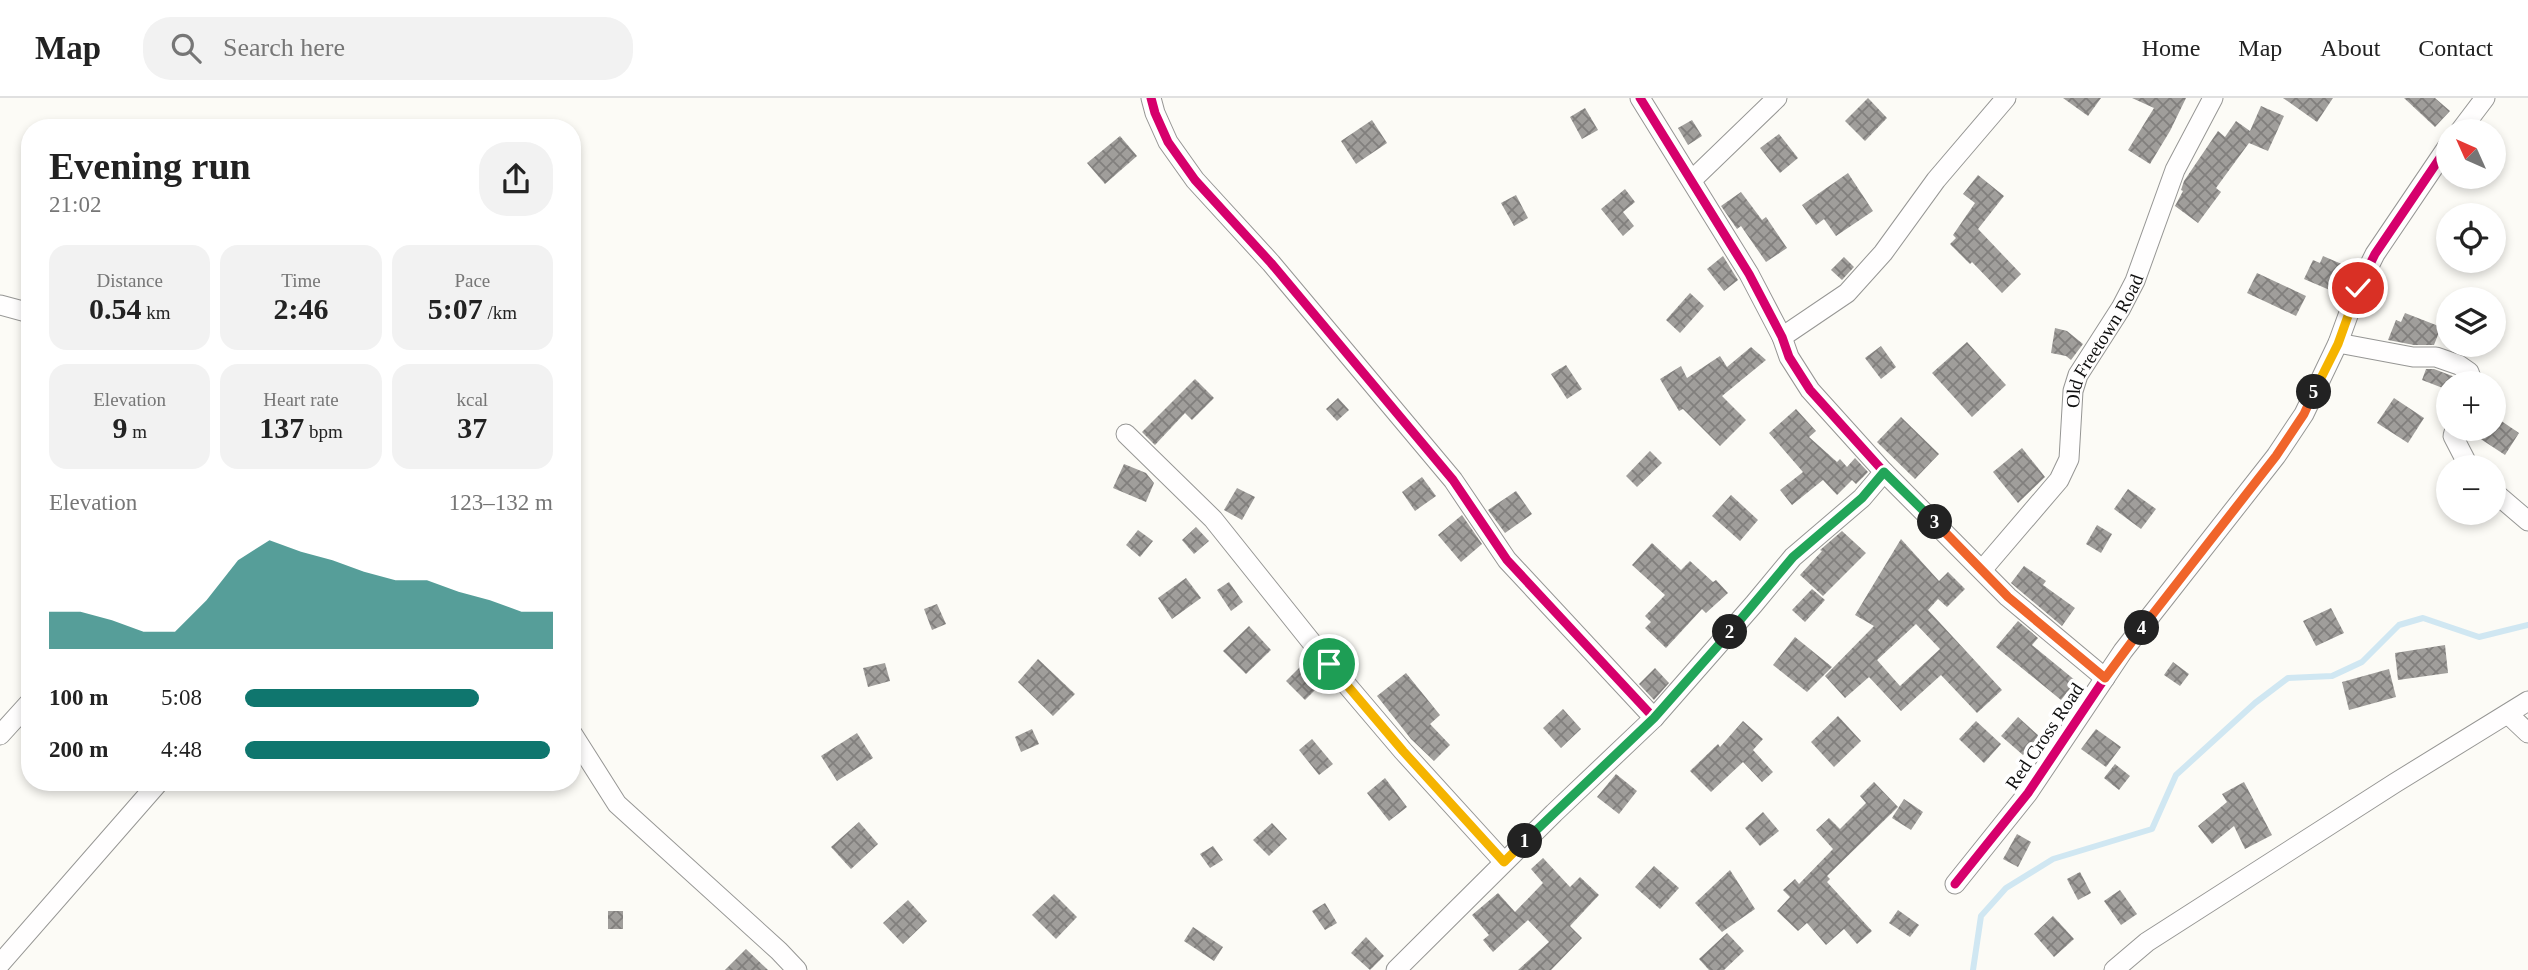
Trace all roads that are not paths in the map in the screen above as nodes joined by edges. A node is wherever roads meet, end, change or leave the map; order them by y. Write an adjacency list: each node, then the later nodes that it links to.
1 (1151, 98): 24 (street)
2 (1640, 98): 9 (street)
3 (1777, 98): 9 (street)
4 (2006, 98): 12 (street)
5 (2213, 98): 19 (street, Old Freetown Road)
6 (2485, 98): 7 (street)
7 (2469, 119)
8 (2436, 164): 13 (street, Red Cross Road)
9 (1692, 180): 12 (street)
10 (0, 305): 11 (street)
11 (21, 311)
12 (1782, 337): 16 (street)
13 (2338, 344): 14 (street); 20 (street, Red Cross Road)
14 (2468, 371)
15 (1126, 434): 29 (street)
16 (1884, 472): 19 (street); 24 (street)
17 (2506, 502): 18 (street)
18 (2528, 521)
19 (1982, 570): 20 (street)
20 (2105, 678): 30 (street, Red Cross Road)
21 (2528, 701): 23 (street)
22 (21, 712): 26 (street)
23 (2508, 714): 25 (street); 34 (street)
24 (1654, 718): 29 (street)
25 (2528, 733)
26 (0, 735)
27 (581, 747): 32 (street)
28 (151, 791): 31 (street)
29 (1504, 862): 33 (street)
30 (1955, 884)
31 (0, 964)
32 (797, 970)
33 (1396, 970)
34 (2114, 970)

